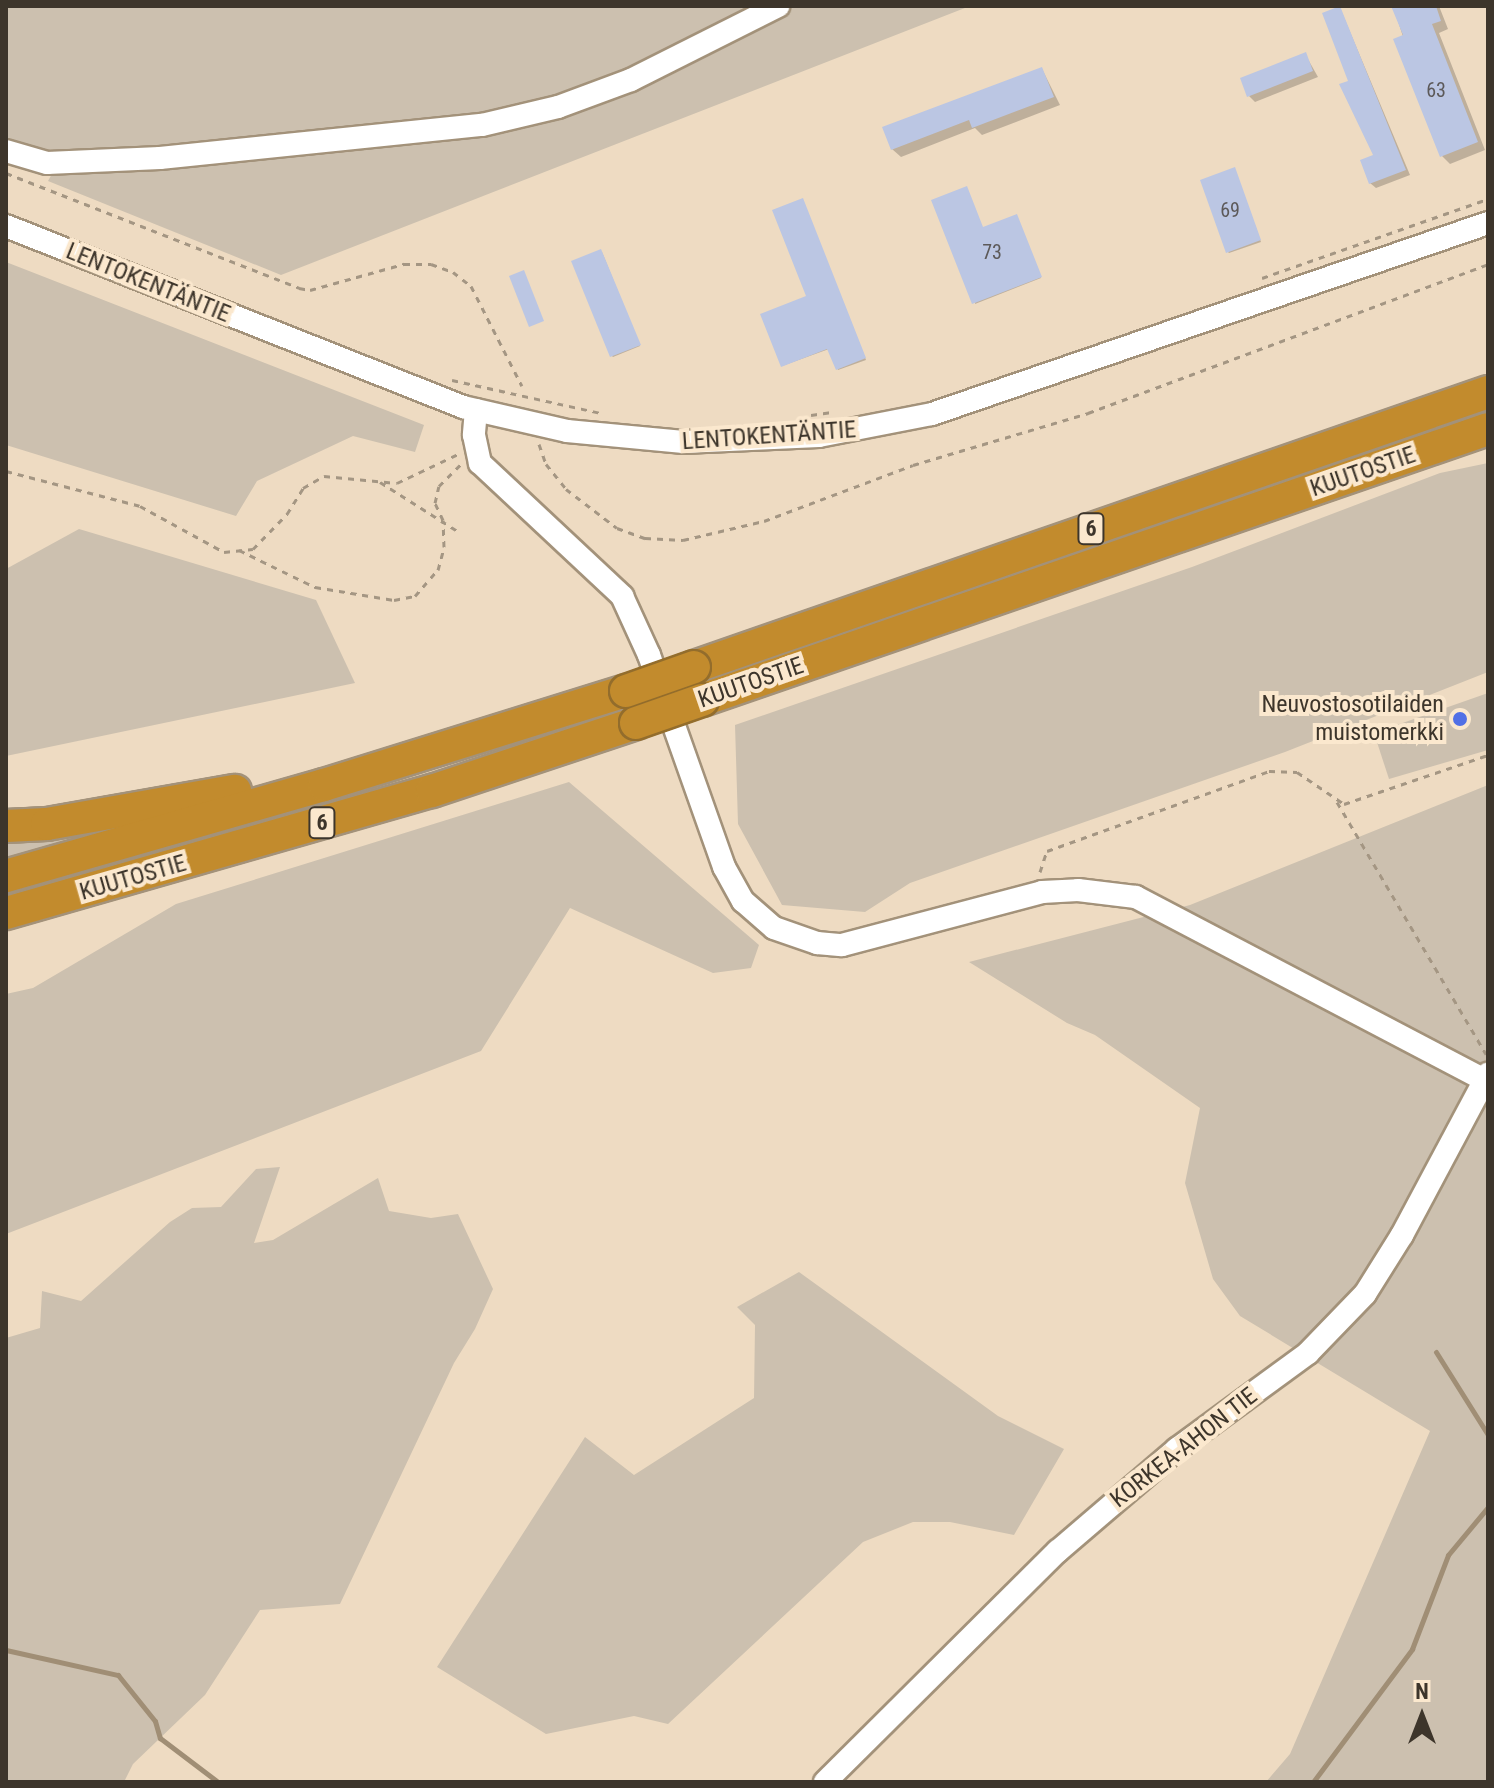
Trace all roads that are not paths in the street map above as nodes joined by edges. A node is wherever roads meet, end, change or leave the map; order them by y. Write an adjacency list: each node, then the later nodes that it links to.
1 (778, 6): 2 (street)
2 (6, 151)
3 (1488, 223): 6 (street, LENTOKENTÄNTIE)
4 (6, 226): 6 (street, LENTOKENTÄNTIE)
5 (1488, 392): 8 (highway, KUUTOSTIE / 6)
6 (476, 410): 14 (street)
7 (1488, 429): 9 (highway, KUUTOSTIE / 6)
8 (807, 628): 9 (street); 10 (highway, KUUTOSTIE / 6, bridge)
9 (818, 660): 13 (highway, KUUTOSTIE / 6, bridge)
10 (626, 691): 11 (highway); 12 (highway, KUUTOSTIE / 6)
11 (6, 826)
12 (6, 876)
13 (6, 913)
14 (1486, 1077): 15 (street, KORKEA-AHON TIE)
15 (825, 1782)

